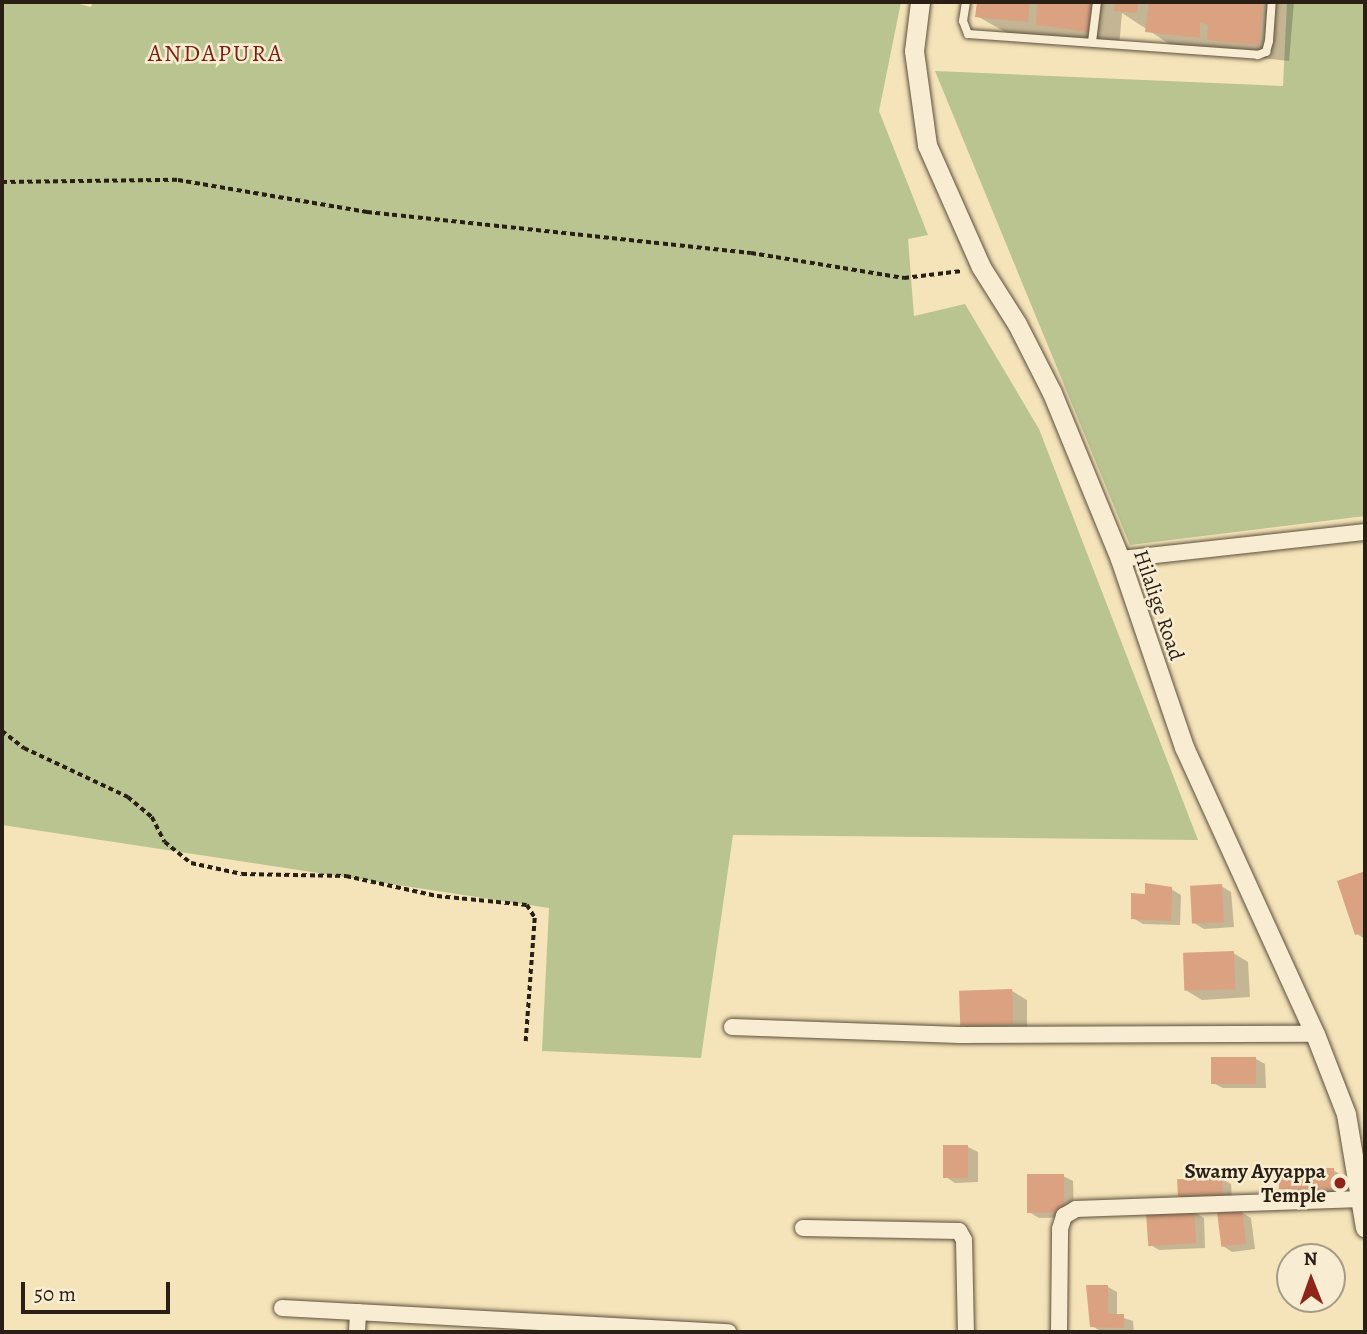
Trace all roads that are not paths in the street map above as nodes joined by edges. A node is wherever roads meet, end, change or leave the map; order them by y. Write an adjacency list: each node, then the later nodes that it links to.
1 (920, 2): 7 (street, Hilalige Road)
2 (965, 2): 5 (lane)
3 (1097, 2): 5 (lane)
4 (1272, 2): 5 (lane)
5 (1092, 42)
6 (1365, 531): 7 (street)
7 (1120, 559): 9 (street, Hilalige Road)
8 (732, 1027): 9 (street)
9 (1315, 1034): 10 (street, Hilalige Road)
10 (1361, 1199): 11 (street, Hilalige Road); 20 (street)
11 (1365, 1227)
12 (803, 1228): 19 (street)
13 (282, 1308): 14 (street)
14 (358, 1312): 15 (street); 17 (street)
15 (451, 1324): 16 (street)
16 (669, 1331): 18 (street)
17 (357, 1332)
18 (728, 1332)
19 (966, 1332)
20 (1059, 1332)

